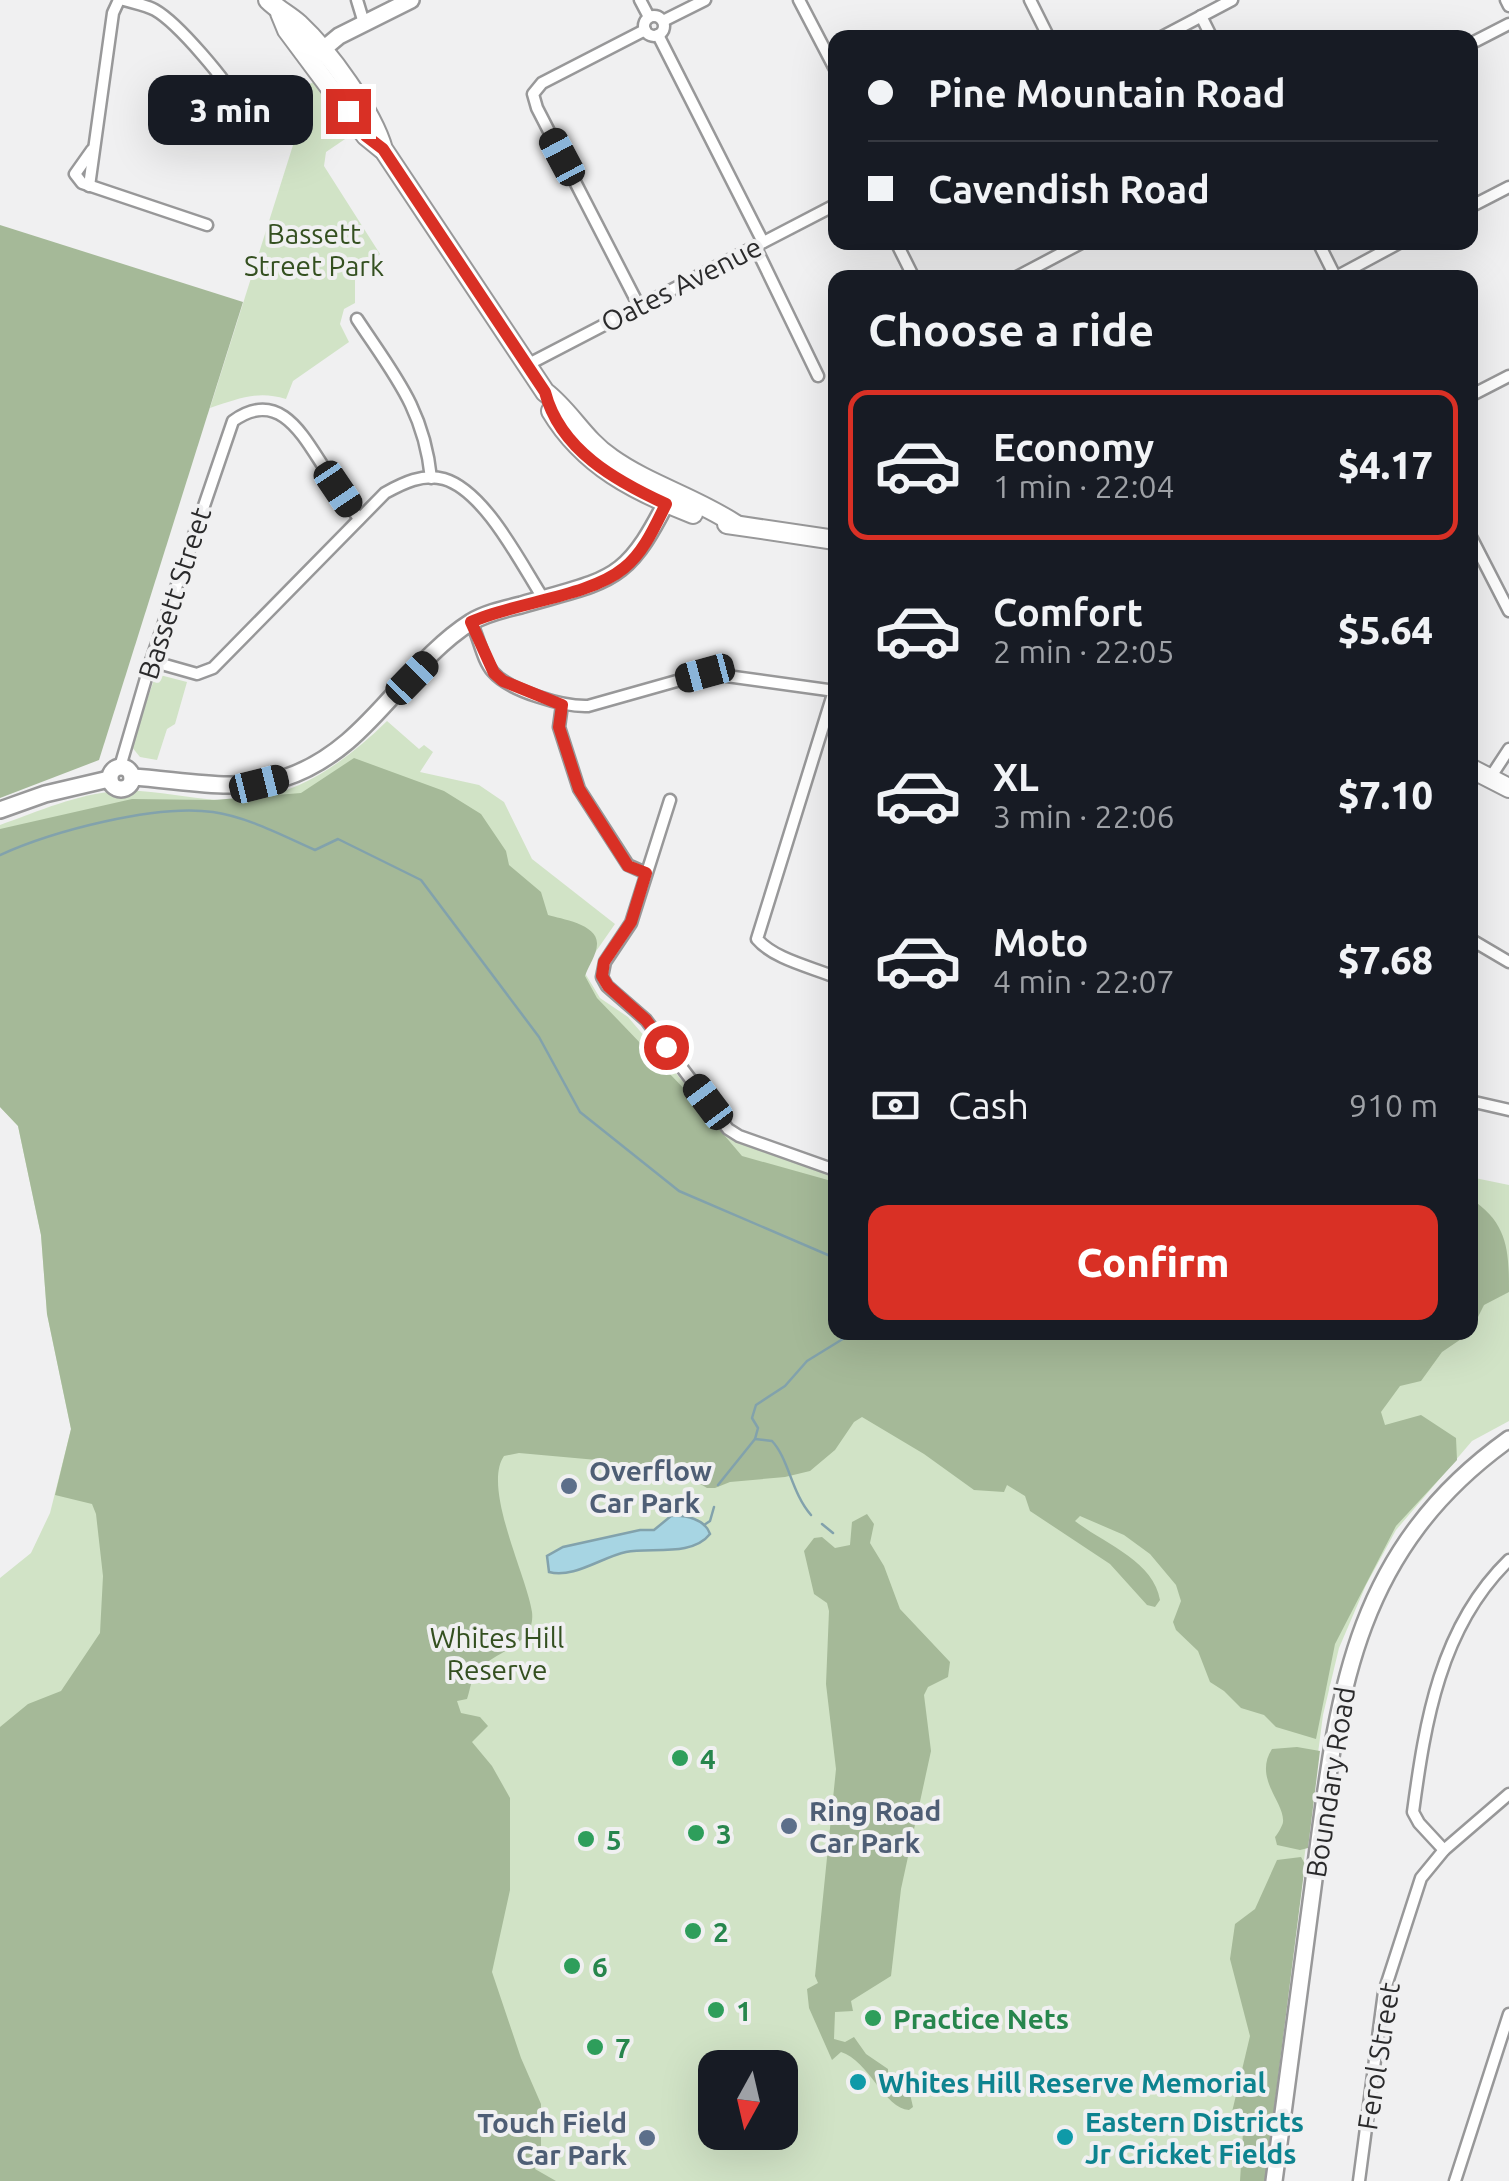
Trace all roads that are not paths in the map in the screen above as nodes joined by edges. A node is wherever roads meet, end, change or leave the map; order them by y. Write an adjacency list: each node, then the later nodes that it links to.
1 (122, 0): 23 (street); 27 (street)
2 (357, 0): 13 (street)
3 (411, 0): 13 (main road)
4 (640, 0): 11 (street)
5 (705, 0): 12 (street)
6 (799, 0): 22 (street)
7 (1030, 0): 16 (street)
8 (1232, 0): 10 (street)
9 (274, 6): 21 (main road)
10 (1200, 16): 17 (street); 18 (street)
11 (649, 17): 12 (street); 15 (street)
12 (663, 21): 19 (street)
13 (364, 23): 21 (main road)
14 (1509, 24): 20 (street)
15 (645, 30): 19 (street); 33 (street)
16 (1046, 30)
17 (1175, 30)
18 (1208, 30)
19 (658, 35): 28 (street)
20 (1478, 40)
21 (316, 55): 35 (main road)
22 (828, 56)
23 (240, 106)
24 (1509, 187): 25 (street)
25 (1478, 203)
26 (828, 209): 28 (street, Oates Avenue)
27 (207, 225)
28 (759, 244): 33 (street, Oates Avenue); 36 (street)
29 (1068, 250): 31 (street)
30 (1386, 250): 32 (street)
31 (1030, 270)
32 (1348, 270)
33 (639, 306): 35 (street, Oates Avenue)
34 (357, 319): 39 (street)
35 (527, 365): 40 (main road)
36 (818, 376)
37 (1509, 376): 38 (street)
38 (1478, 392)
39 (432, 478): 41 (street); 44 (street)
40 (669, 498): 42 (main road); 44 (main road)
41 (359, 518): 47 (street); 47 (street, Bassett Street)
42 (828, 539)
43 (1478, 550): 45 (street)
44 (543, 598): 46 (main road)
45 (1509, 610)
46 (471, 622): 49 (street); 53 (main road)
47 (151, 662): 53 (street, Bassett Street)
48 (828, 690): 49 (street)
49 (562, 705): 58 (street)
50 (828, 713): 61 (street)
51 (1509, 749): 54 (street)
52 (1478, 772): 54 (main road)
53 (120, 774): 57 (main road)
54 (1490, 778): 55 (main road)
55 (1509, 788)
56 (670, 800): 58 (street)
57 (0, 810)
58 (646, 873): 64 (street)
59 (1478, 944): 60 (street)
60 (1509, 962)
61 (828, 975)
62 (1478, 1103): 63 (street)
63 (1509, 1110)
64 (828, 1168)
65 (1509, 1438): 70 (main road, Boundary Road)
66 (1509, 1560): 68 (street)
67 (1509, 1794): 68 (street, Ferol Street)
68 (1444, 1850): 71 (street, Ferol Street)
69 (1509, 2014): 72 (street)
70 (1274, 2181)
71 (1359, 2181)
72 (1455, 2181)

